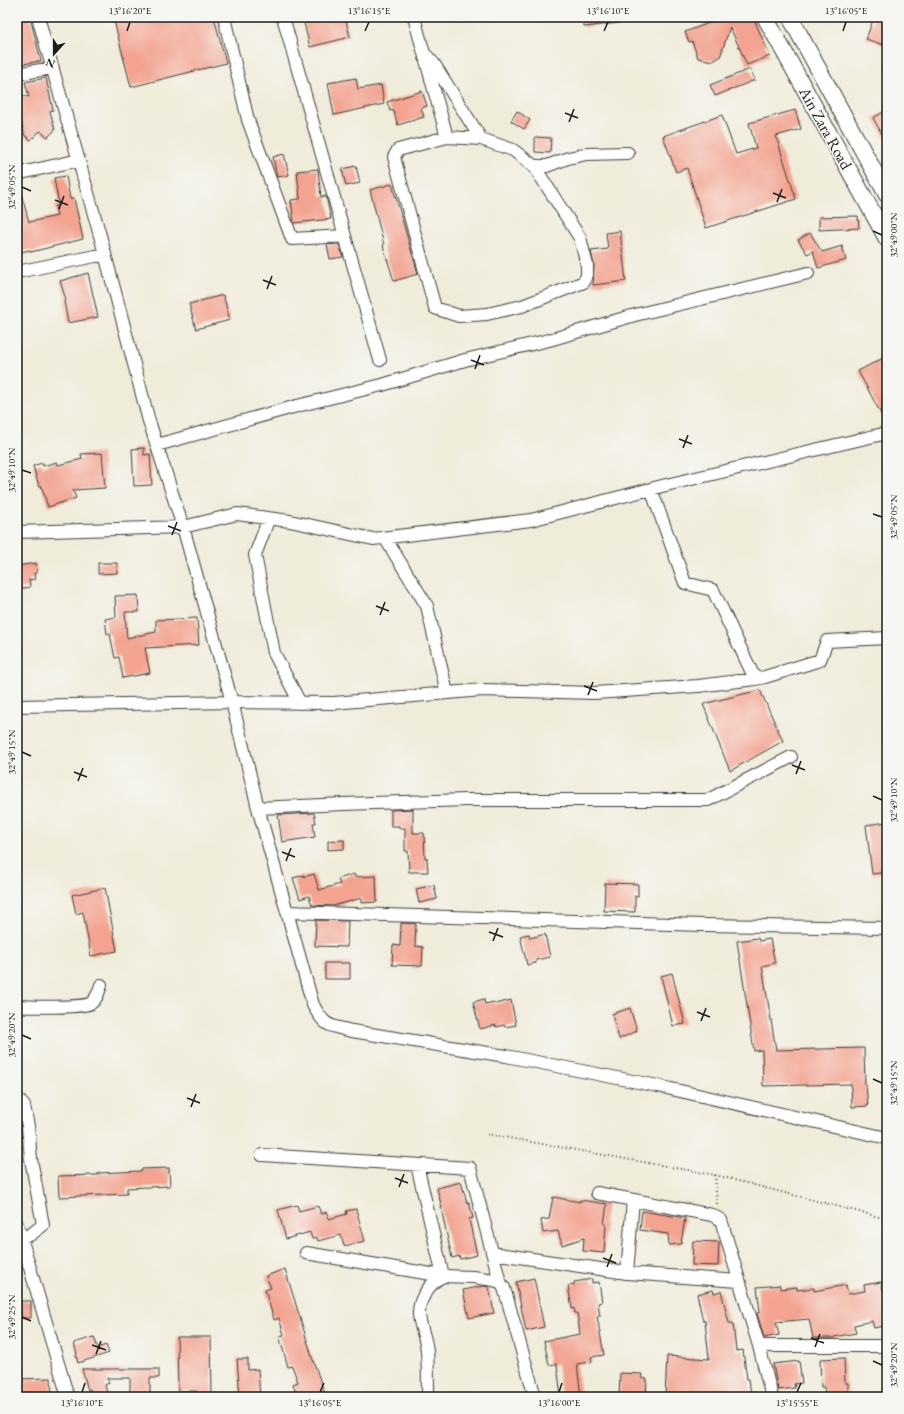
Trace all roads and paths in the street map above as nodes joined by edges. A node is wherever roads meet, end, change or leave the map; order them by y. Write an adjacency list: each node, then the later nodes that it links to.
1 (38, 17): 8 (street)
2 (224, 17): 17 (street)
3 (283, 17): 17 (street)
4 (414, 17): 7 (street)
5 (765, 17): 18 (main road, Ain Zara Road)
6 (790, 17): 16 (main road, Ain Zara Road)
7 (425, 54): 10 (street); 11 (street)
8 (53, 68): 9 (street); 13 (street)
9 (17, 74)
10 (447, 137): 11 (street); 14 (street)
11 (481, 139): 14 (street)
12 (628, 152): 14 (street)
13 (79, 160): 15 (street); 19 (street)
14 (534, 166)
15 (17, 174)
16 (887, 195)
17 (345, 236): 22 (street)
18 (887, 239)
19 (105, 254): 20 (street); 24 (street)
20 (17, 272)
21 (808, 273): 24 (street)
22 (380, 360)
23 (887, 433): 25 (street)
24 (157, 445): 27 (street)
25 (651, 489): 29 (street); 31 (street)
26 (269, 518): 27 (street); 29 (street); 34 (street)
27 (183, 527): 28 (street); 33 (street)
28 (17, 532)
29 (385, 538): 32 (street)
30 (887, 638): 31 (street)
31 (755, 679): 32 (street)
32 (447, 693): 34 (street)
33 (232, 702): 34 (street); 35 (street); 37 (street)
34 (300, 703)
35 (17, 706)
36 (791, 757): 37 (street)
37 (258, 808): 38 (street)
38 (288, 912): 39 (street); 44 (street)
39 (887, 928)
40 (101, 985): 41 (street)
41 (17, 1006)
42 (17, 1098): 53 (street)
43 (487, 1134): 47 (path)
44 (887, 1138)
45 (262, 1155): 46 (street)
46 (417, 1165): 55 (street); 57 (street)
47 (715, 1175): 50 (path); 51 (path)
48 (597, 1193): 49 (street)
49 (633, 1200): 50 (street); 56 (street)
50 (717, 1216): 58 (street)
51 (887, 1219)
52 (17, 1224): 53 (street)
53 (21, 1238): 62 (street)
54 (306, 1253): 57 (street)
55 (492, 1253): 56 (street); 59 (street)
56 (627, 1273): 58 (street)
57 (444, 1276): 59 (street); 63 (street)
58 (739, 1281): 60 (street)
59 (500, 1282): 64 (street)
60 (759, 1346): 61 (street); 65 (street)
61 (887, 1346)
62 (68, 1397)
63 (428, 1397)
64 (535, 1397)
65 (772, 1397)

